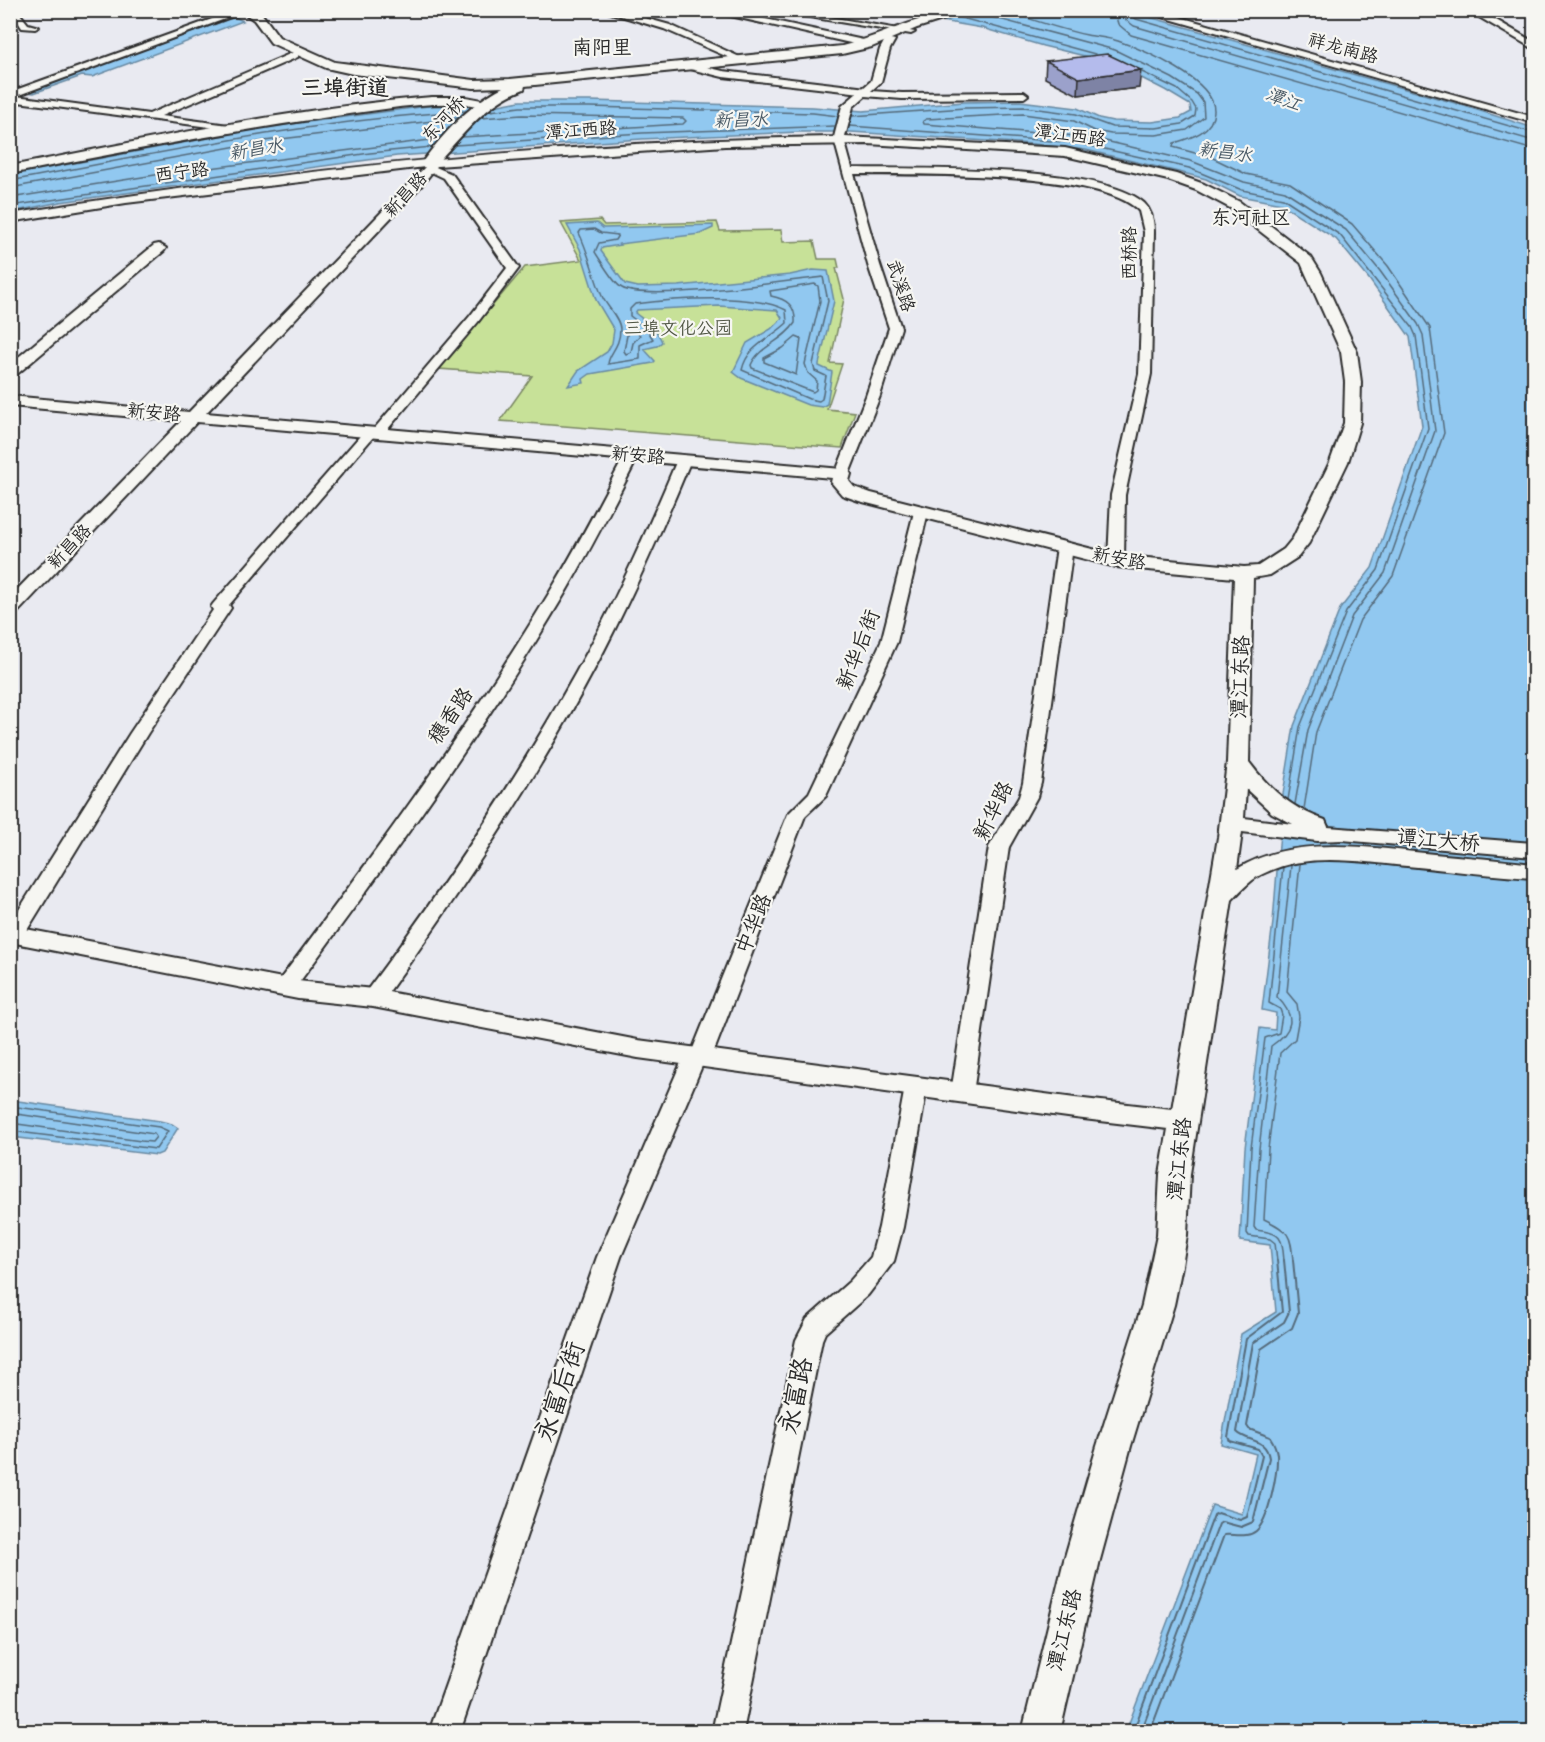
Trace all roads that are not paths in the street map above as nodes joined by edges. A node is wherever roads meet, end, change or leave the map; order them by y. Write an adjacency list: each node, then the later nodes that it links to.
1 (13, 10): 11 (street)
2 (605, 10): 19 (street)
3 (708, 10): 16 (street)
4 (772, 10): 12 (street)
5 (968, 10): 10 (main road)
6 (981, 10): 10 (main road)
7 (1142, 10): 30 (street, 祥龙南路)
8 (1471, 10): 13 (street)
9 (239, 11): 18 (main road); 22 (main road); 26 (street)
10 (937, 20): 12 (main road)
11 (35, 27)
12 (906, 31): 15 (main road, 东河桥); 16 (main road)
13 (1522, 39): 14 (street); 17 (street)
14 (1534, 39)
15 (890, 40): 20 (main road, 东河桥); 23 (street)
16 (868, 44): 19 (main road)
17 (1534, 46)
18 (295, 55): 21 (main road); 29 (street)
19 (740, 59): 22 (main road)
20 (689, 66): 23 (street); 28 (main road, 东河桥)
21 (444, 84): 24 (main road); 27 (street)
22 (489, 84): 24 (main road)
23 (866, 92): 25 (street); 32 (street)
24 (467, 94): 28 (main road)
25 (1024, 95)
26 (10, 97): 29 (street)
27 (411, 103): 28 (street); 31 (street)
28 (484, 104): 33 (main road, 东河桥)
29 (150, 117): 31 (street)
30 (1534, 120)
31 (229, 128): 34 (street)
32 (839, 139): 33 (street, 潭江西路); 35 (street, 武溪路); 48 (street, 潭江西路)
33 (431, 165): 36 (street, 西宁路); 40 (street, 新昌路); 41 (street)
34 (10, 170)
35 (848, 171): 44 (street, 武溪路); 47 (street, 西桥路)
36 (10, 218)
37 (159, 248): 38 (street)
38 (10, 372)
39 (10, 400): 40 (street, 新安路)
40 (188, 416): 41 (street, 新安路); 50 (street, 新昌路); 52 (street, 新昌路)
41 (374, 432): 42 (street, 新安路); 60 (street)
42 (632, 455): 43 (street, 新安路); 61 (street, 穗香路)
43 (684, 460): 44 (street, 新安路); 62 (street)
44 (842, 474): 45 (street, 新安路)
45 (921, 512): 46 (street, 新安路); 54 (street, 新华后街)
46 (1065, 547): 47 (street, 新安路); 65 (street, 新华路)
47 (1116, 561): 49 (street, 新安路)
48 (1275, 565): 49 (street, 潭江西路); 51 (street)
49 (1244, 573): 51 (street, 潭江东路)
50 (10, 591)
51 (1243, 598): 53 (street, 潭江东路)
52 (10, 609)
53 (1238, 762): 55 (street, 潭江东路); 56 (street)
54 (817, 796): 63 (street, 中华路)
55 (1231, 830): 56 (street); 59 (street, 潭江东路)
56 (1343, 843): 57 (street, 谭江大桥); 58 (street, 谭江大桥); 59 (street)
57 (1534, 850)
58 (1534, 871)
59 (1219, 900): 66 (street, 潭江东路)
60 (12, 934): 61 (street)
61 (285, 987): 62 (street)
62 (374, 998): 63 (street)
63 (697, 1059): 64 (street); 67 (street, 永富后街)
64 (916, 1088): 65 (street); 68 (street, 永富路)
65 (962, 1094): 66 (street)
66 (1183, 1120): 69 (street, 潭江东路)
67 (444, 1731)
68 (727, 1731)
69 (1041, 1731)

